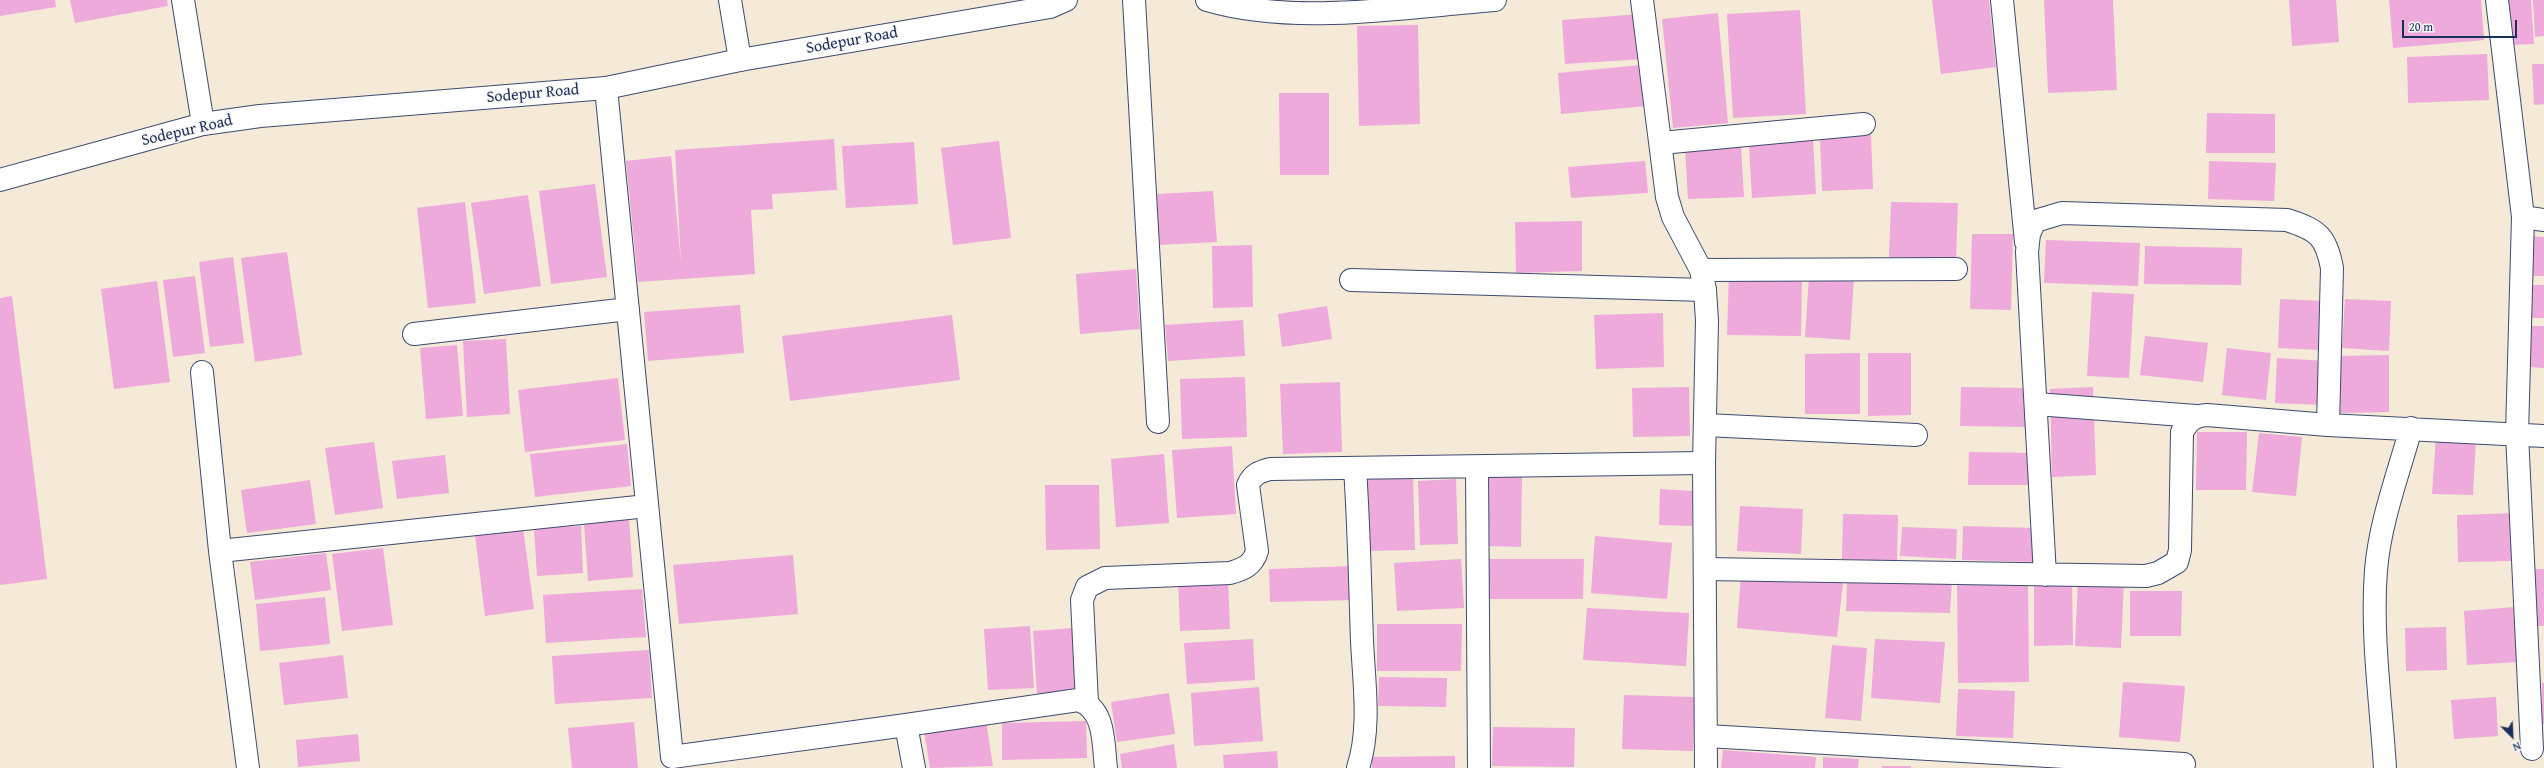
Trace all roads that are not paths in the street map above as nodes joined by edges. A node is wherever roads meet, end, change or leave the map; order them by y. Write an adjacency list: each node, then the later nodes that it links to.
1 (183, 0): 12 (street)
2 (730, 0): 10 (street)
3 (1066, 0): 10 (street, Sodepur Road)
4 (1134, 0): 26 (street)
5 (1207, 0): 6 (street)
6 (1495, 0)
7 (1642, 0): 14 (street)
8 (2002, 0): 17 (street)
9 (2496, 0): 16 (street)
10 (740, 60): 11 (street, Sodepur Road)
11 (606, 88): 12 (street, Sodepur Road); 21 (street)
12 (203, 124): 15 (street, Sodepur Road)
13 (1864, 124): 14 (street)
14 (1661, 143): 20 (street)
15 (0, 180)
16 (2534, 218): 30 (street)
17 (2027, 252): 24 (street); 28 (street)
18 (1956, 269): 20 (street)
19 (1351, 280): 20 (street)
20 (1703, 280): 27 (street)
21 (628, 309): 22 (street); 36 (street)
22 (414, 334)
23 (202, 372): 37 (street)
24 (2036, 404): 25 (street); 39 (street)
25 (2196, 416): 28 (street); 39 (street)
26 (1158, 422)
27 (1705, 425): 31 (street); 33 (street)
28 (2328, 425): 29 (street)
29 (2411, 428): 30 (street); 52 (street)
30 (2516, 434): 32 (street); 43 (street)
31 (1916, 435)
32 (2544, 436)
33 (1704, 463): 35 (street); 38 (street)
34 (1354, 468): 35 (street); 40 (street); 49 (street)
35 (1477, 468): 50 (street)
36 (647, 506): 37 (street); 44 (street)
37 (220, 551): 46 (street)
38 (1705, 569): 39 (street); 42 (street)
39 (2045, 575)
40 (1088, 703): 41 (street); 48 (street)
41 (906, 725): 44 (street); 47 (street)
42 (1707, 736): 45 (street); 51 (street)
43 (2532, 749)
44 (673, 763)
45 (2184, 764)
46 (248, 768)
47 (914, 768)
48 (1106, 768)
49 (1358, 768)
50 (1479, 768)
51 (1706, 768)
52 (2385, 768)

